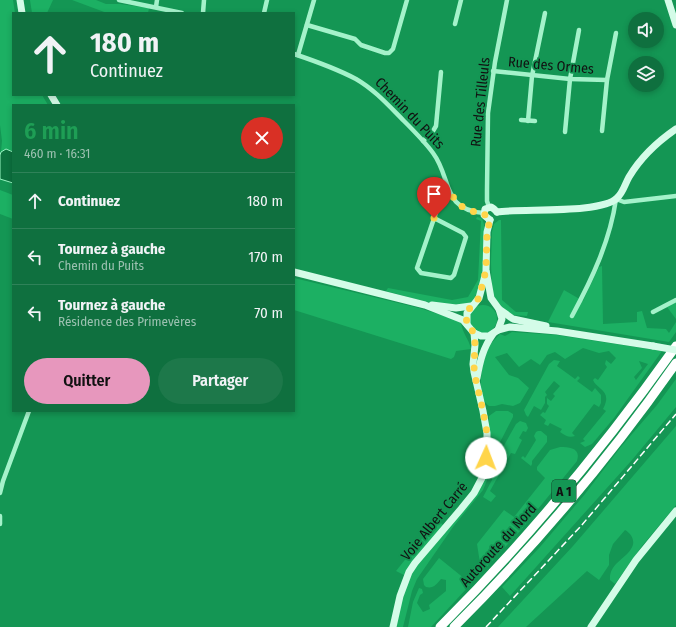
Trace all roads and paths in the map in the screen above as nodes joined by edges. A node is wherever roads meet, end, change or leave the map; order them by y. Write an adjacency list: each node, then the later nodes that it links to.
1 (20, 0): 12 (street)
2 (119, 0): 11 (street)
3 (157, 0): 11 (street)
4 (204, 0): 14 (street)
5 (267, 0): 15 (street)
6 (314, 0): 18 (street)
7 (407, 0): 18 (street)
8 (461, 0): 17 (street)
9 (507, 0): 23 (street, Rue des Tilleuls)
10 (668, 0): 19 (street)
11 (156, 7): 13 (street)
12 (22, 12)
13 (178, 12)
14 (202, 12)
15 (264, 12)
16 (545, 13): 25 (street)
17 (455, 24)
18 (307, 25): 22 (street)
19 (676, 25)
20 (579, 30): 26 (street)
21 (616, 34): 27 (street)
22 (296, 54): 34 (street, Chemin du Puits)
23 (493, 71): 25 (street, Rue des Ormes); 38 (street, Rue des Tilleuls)
24 (441, 72): 34 (street)
25 (532, 76): 26 (street, Rue des Ormes); 29 (street)
26 (570, 79): 27 (street, Rue des Ormes); 32 (street)
27 (607, 80): 33 (street)
28 (521, 120): 29 (street)
29 (528, 121): 30 (street)
30 (534, 121)
31 (676, 130): 37 (street)
32 (565, 132)
33 (602, 132)
34 (423, 141): 35 (street, Chemin du Puits)
35 (450, 192): 40 (street, Chemin du Puits); 41 (street)
36 (676, 196): 37 (street)
37 (616, 199): 39 (street); 50 (street)
38 (489, 207): 39 (street); 40 (street)
39 (497, 212): 42 (street)
40 (484, 213): 42 (street)
41 (434, 218): 41 (street)
42 (490, 220): 43 (street)
43 (486, 270): 47 (street); 48 (street)
44 (295, 272): 46 (street)
45 (676, 300): 49 (street)
46 (426, 305): 47 (street); 51 (street)
47 (473, 305): 48 (street); 51 (street)
48 (497, 307): 52 (street); 53 (street)
49 (653, 312)
50 (572, 316)
51 (467, 324): 54 (street)
52 (557, 331): 53 (street); 56 (street, bridge)
53 (495, 332): 54 (street); 58 (street, Voie Albert Carré)
54 (474, 333): 58 (street, Voie Albert Carré)
55 (676, 346): 67 (highway, Autoroute du Nord / A 1)
56 (676, 350)
57 (676, 363): 68 (highway, Autoroute du Nord / A 1)
58 (476, 382): 66 (street, Voie Albert Carré)
59 (29, 412): 60 (street)
60 (3, 481): 61 (street); 62 (street)
61 (0, 486)
62 (0, 493)
63 (676, 511): 69 (street)
64 (0, 516): 65 (street)
65 (0, 524)
66 (393, 627)
67 (440, 627)
68 (454, 627)
69 (591, 627)

